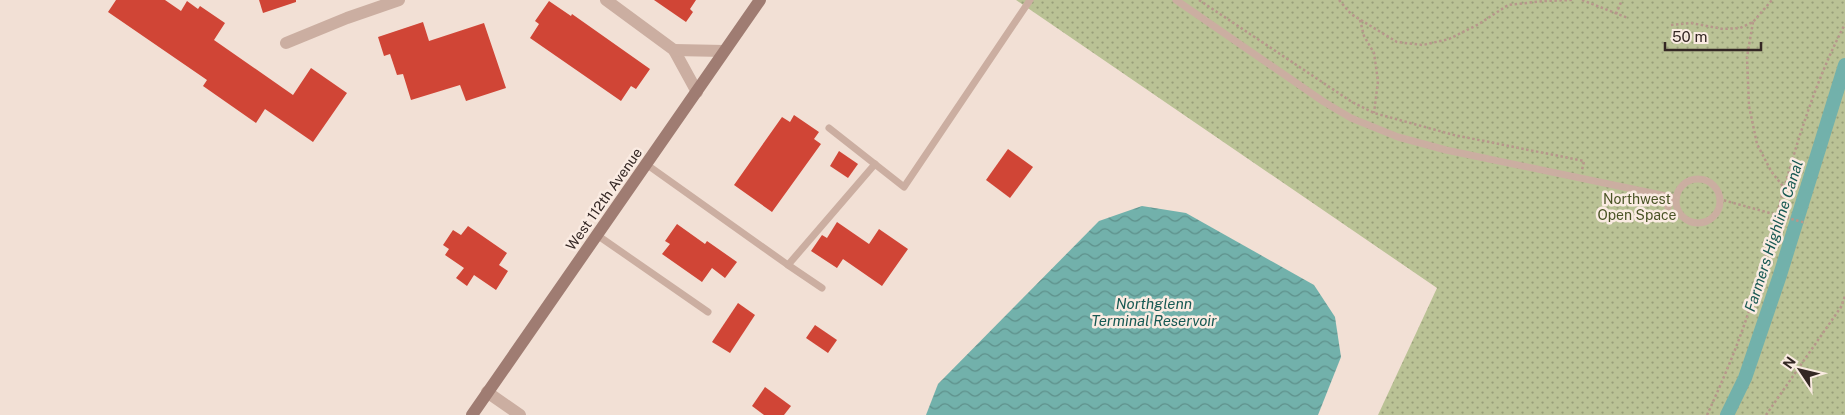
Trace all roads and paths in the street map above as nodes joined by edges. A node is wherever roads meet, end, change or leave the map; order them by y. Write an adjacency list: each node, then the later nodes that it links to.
1 (399, 0): 19 (street)
2 (606, 0): 20 (street)
3 (760, 0): 21 (main road, West 112th Avenue)
4 (1030, 0): 26 (lane)
5 (1176, 0): 27 (lane)
6 (1199, 0): 23 (path)
7 (1339, 0): 15 (path)
8 (1544, 0): 9 (path); 15 (path)
9 (1572, 0)
10 (1582, 0): 13 (path)
11 (1622, 0): 13 (path)
12 (1772, 0): 16 (path)
13 (1616, 14): 14 (path)
14 (1628, 18)
15 (1359, 19): 23 (path)
16 (1753, 22): 18 (path); 28 (path)
17 (1845, 24): 28 (path)
18 (1671, 25)
19 (286, 43)
20 (674, 50): 21 (street); 22 (street)
21 (724, 51): 22 (main road, West 112th Avenue)
22 (697, 92): 25 (main road, West 112th Avenue)
23 (1374, 113): 27 (path)
24 (828, 128): 26 (lane)
25 (646, 164): 34 (main road, West 112th Avenue); 35 (lane)
26 (875, 164): 35 (lane)
27 (1580, 177): 29 (lane)
28 (1784, 188): 32 (path)
29 (1674, 197): 30 (lane); 30 (lane); 31 (lane)
30 (1719, 199): 32 (path)
31 (1668, 207)
32 (1777, 215): 33 (path); 42 (path)
33 (1806, 223)
34 (597, 235): 38 (lane); 39 (main road, West 112th Avenue)
35 (788, 265): 36 (lane)
36 (822, 288)
37 (1845, 296): 43 (path)
38 (708, 312)
39 (487, 392): 40 (main road, West 112th Avenue); 41 (street)
40 (472, 415)
41 (520, 415)
42 (1707, 415)
43 (1766, 415)

